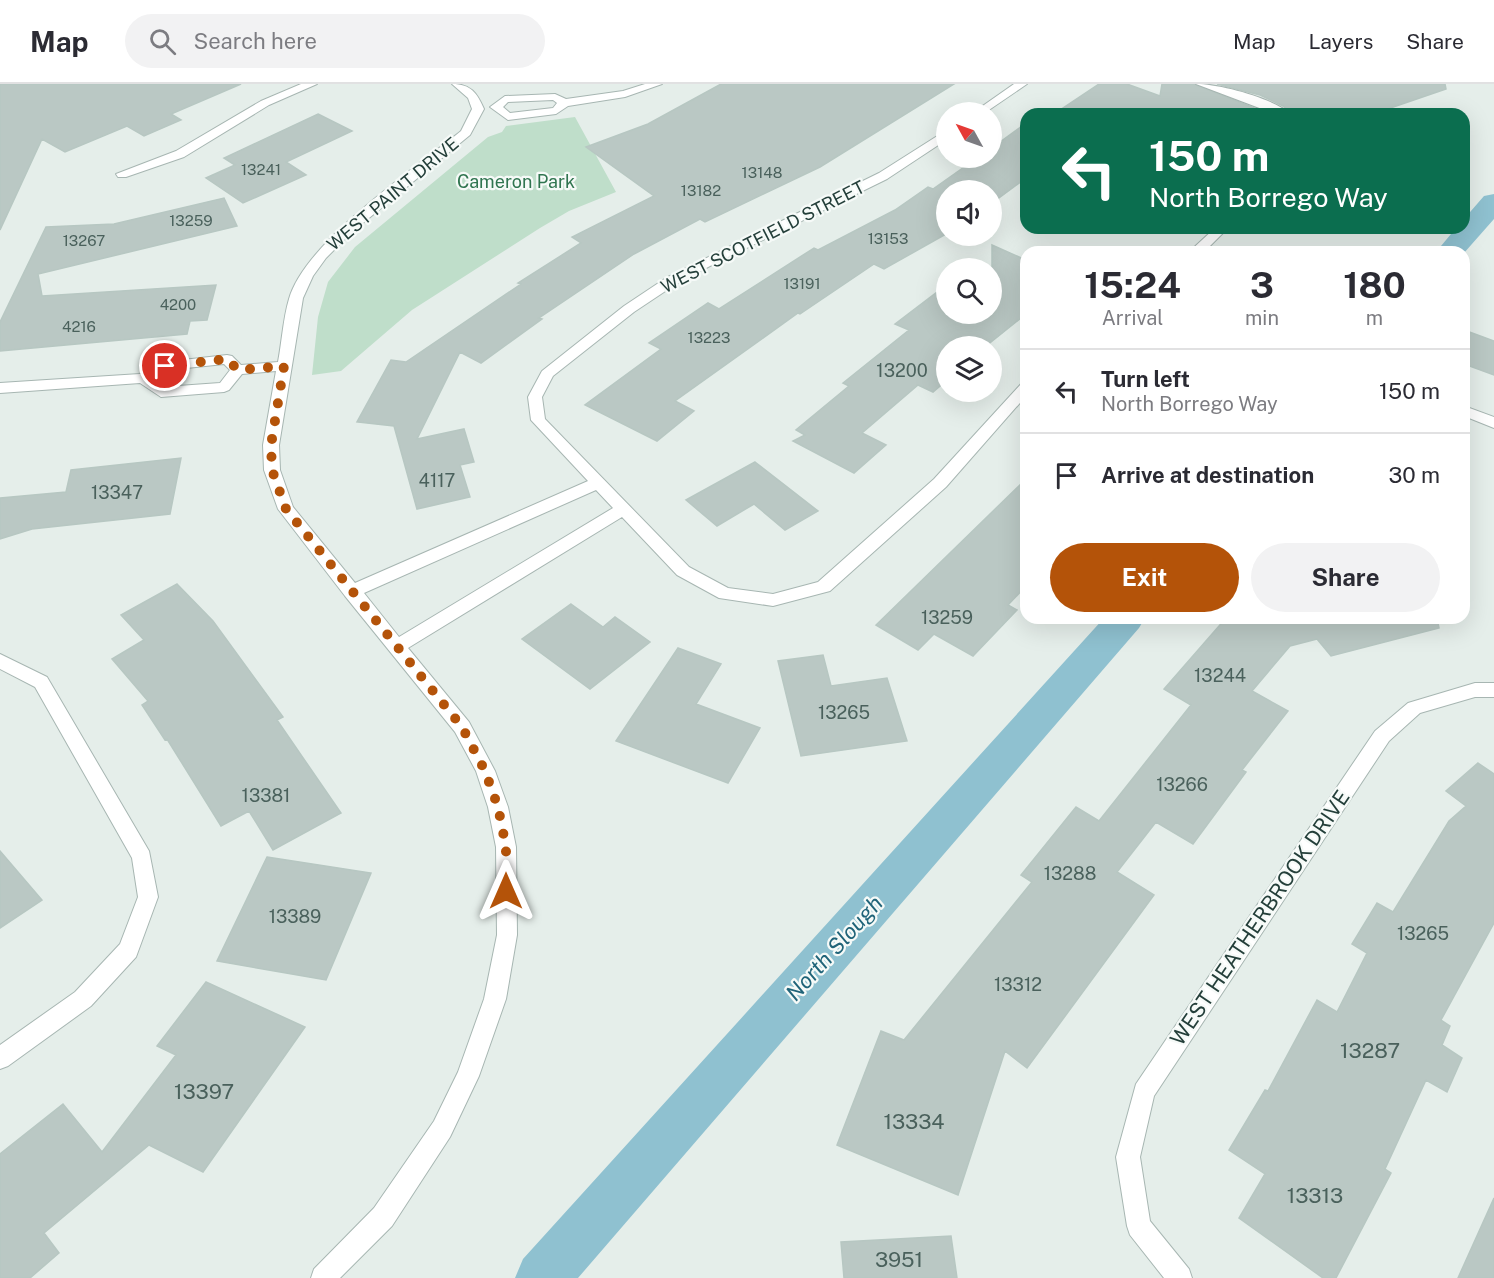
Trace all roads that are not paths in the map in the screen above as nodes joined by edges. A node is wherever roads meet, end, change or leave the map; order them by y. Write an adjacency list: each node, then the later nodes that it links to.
1 (311, 84): 12 (street)
2 (458, 84): 10 (street)
3 (656, 84): 7 (street)
4 (1022, 84): 6 (street)
5 (1202, 84): 9 (street)
6 (995, 102)
7 (564, 103): 8 (street); 8 (street)
8 (496, 108): 10 (street)
9 (1272, 108)
10 (478, 109): 15 (street, WEST PAINT DRIVE)
11 (936, 142): 22 (street, WEST SCOTFIELD STREET)
12 (122, 174)
13 (1216, 234): 14 (street)
14 (1202, 246)
15 (284, 366): 16 (street); 24 (street, WEST PAINT DRIVE)
16 (238, 370): 17 (street); 17 (street)
17 (143, 378): 18 (street)
18 (0, 388)
19 (1020, 394): 23 (street)
20 (1470, 413): 21 (street)
21 (1494, 423)
22 (598, 483): 23 (street); 24 (street)
23 (623, 509): 25 (street)
24 (351, 592): 25 (street, WEST PAINT DRIVE)
25 (396, 647): 29 (street, WEST PAINT DRIVE)
26 (0, 662): 28 (street)
27 (1494, 690): 30 (street, WEST HEATHERBROOK DRIVE)
28 (0, 1058)
29 (323, 1278)
30 (1180, 1278)

